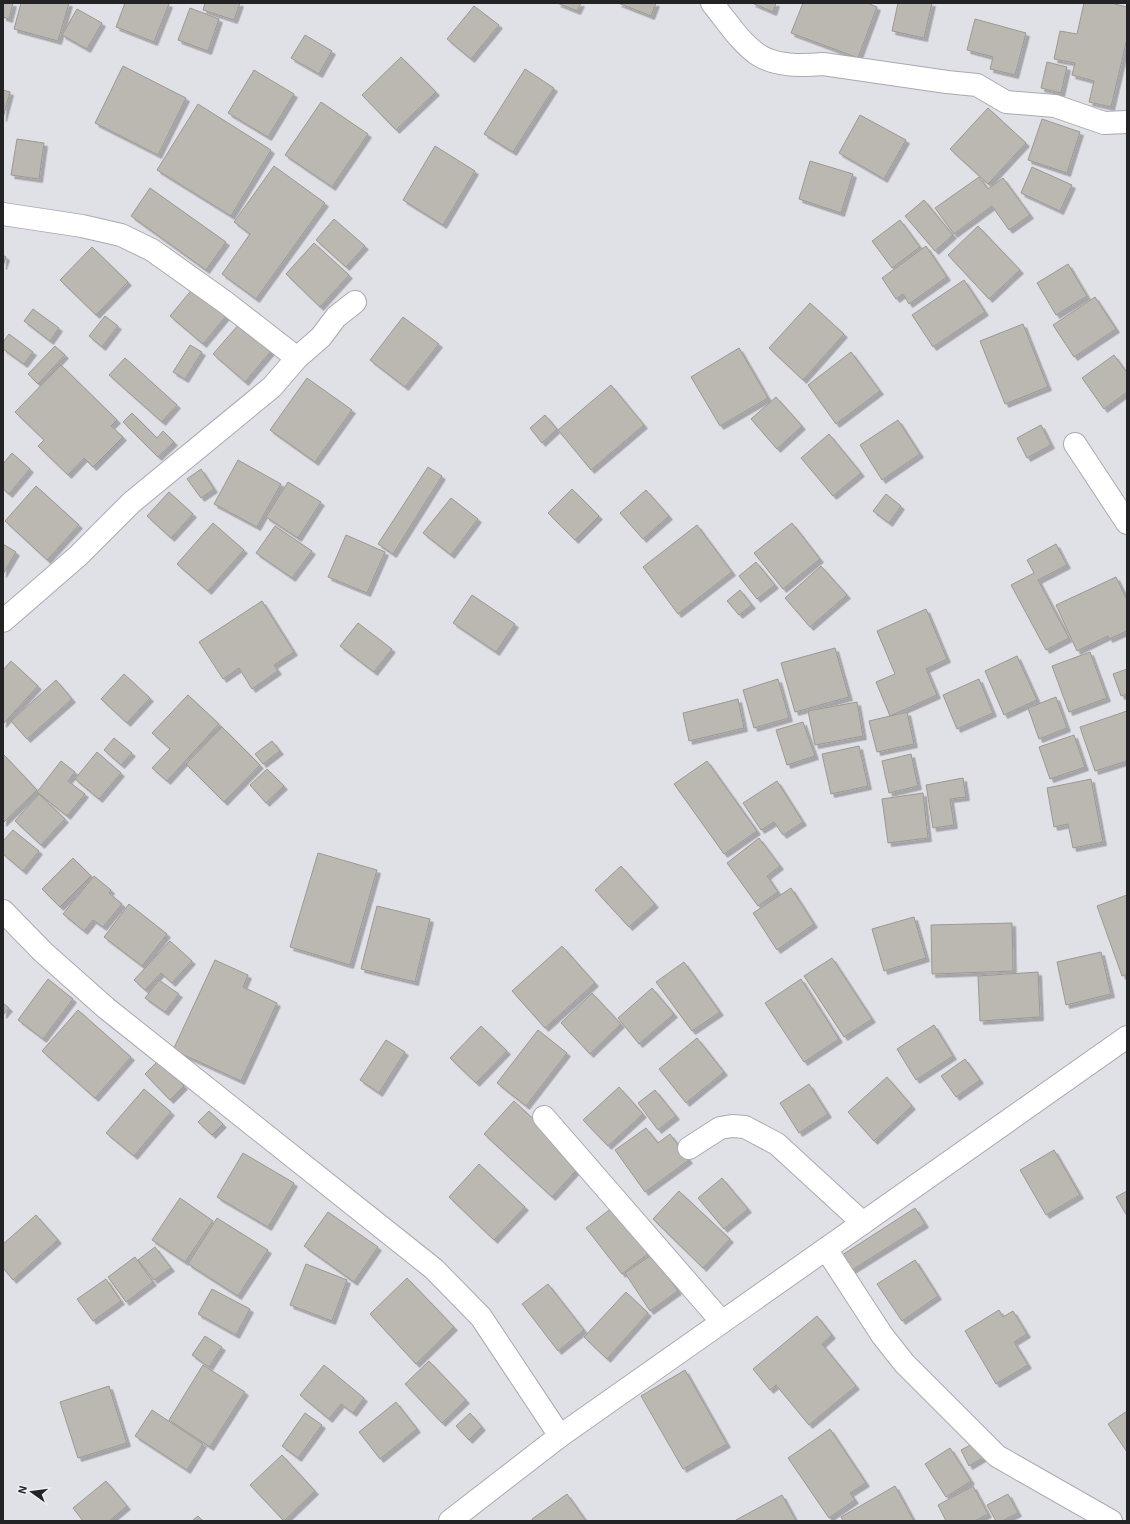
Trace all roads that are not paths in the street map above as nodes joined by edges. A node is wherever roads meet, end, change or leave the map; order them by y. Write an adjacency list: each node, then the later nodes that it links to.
1 (712, 3): 2 (street)
2 (1127, 122)
3 (3, 214): 5 (street)
4 (356, 302): 5 (street)
5 (297, 358): 8 (street)
6 (1075, 444): 7 (street)
7 (1127, 523)
8 (3, 621)
9 (3, 911): 16 (street)
10 (1126, 1040): 13 (street)
11 (544, 1117): 15 (street)
12 (689, 1148): 13 (street)
13 (863, 1223): 14 (street)
14 (826, 1249): 15 (street); 18 (street)
15 (722, 1322): 16 (street)
16 (560, 1436): 17 (street)
17 (450, 1521)
18 (1111, 1521)

